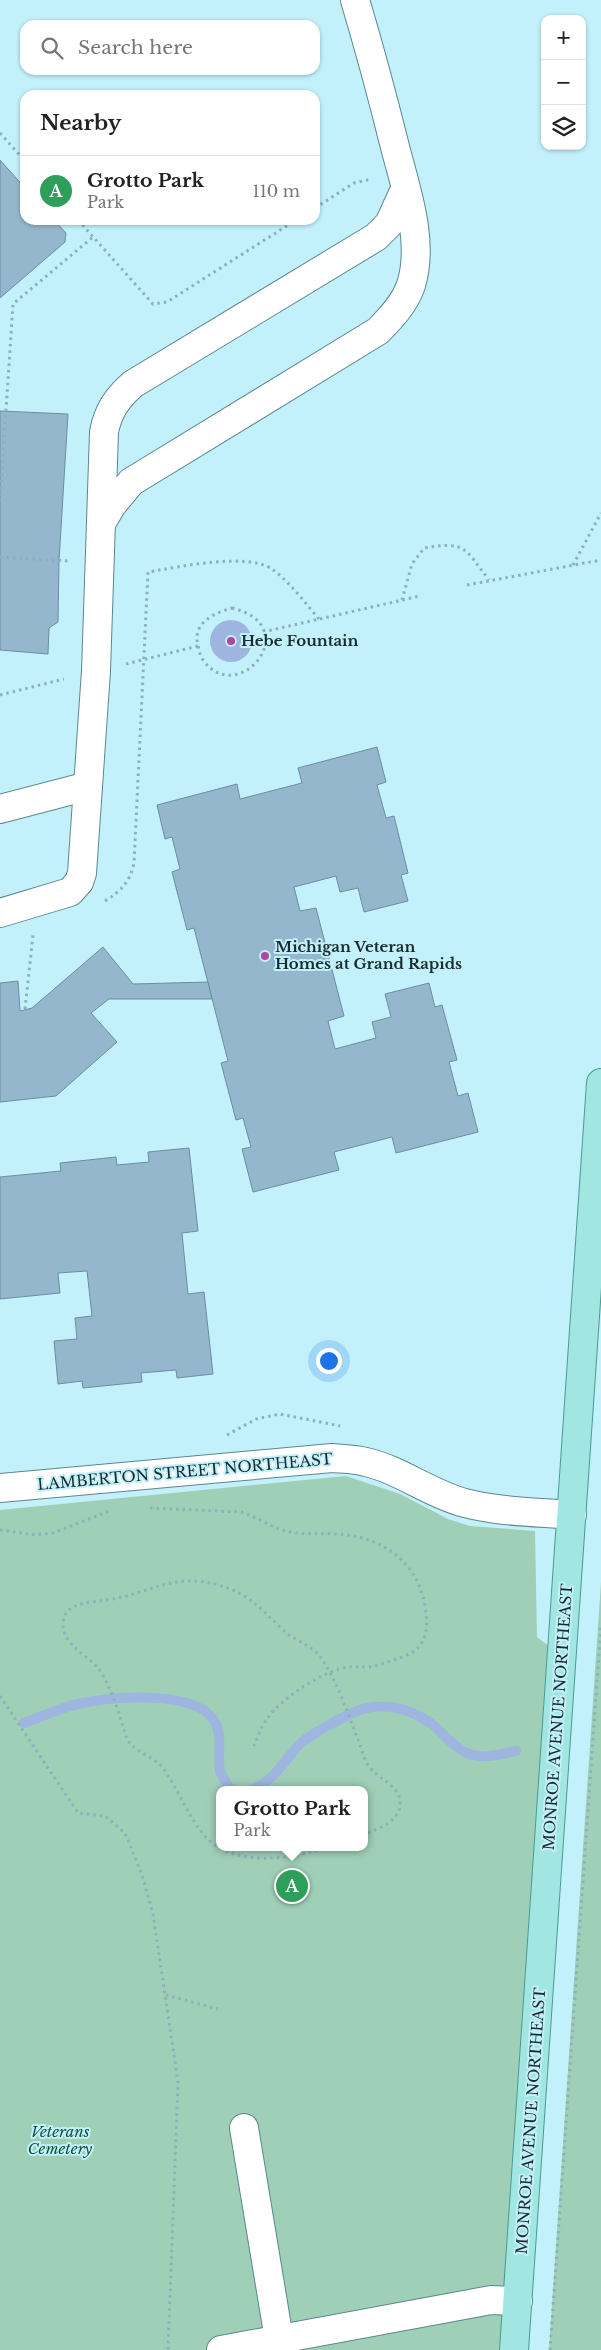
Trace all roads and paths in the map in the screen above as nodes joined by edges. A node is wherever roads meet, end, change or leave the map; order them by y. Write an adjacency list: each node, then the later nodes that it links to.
1 (355, 0): 4 (street)
2 (0, 133): 3 (path)
3 (20, 155)
4 (403, 180): 5 (path); 11 (street); 11 (street)
5 (320, 205)
6 (82, 225): 8 (path)
7 (288, 225): 8 (path)
8 (93, 237): 9 (path)
9 (0, 502)
10 (601, 513): 15 (path)
11 (102, 524): 22 (street)
12 (0, 557): 14 (path)
13 (601, 560): 15 (path)
14 (68, 561)
15 (573, 565): 16 (path)
16 (489, 580): 17 (path); 19 (path)
17 (467, 585)
18 (420, 596): 19 (path)
19 (402, 600): 20 (path)
20 (319, 619): 21 (path); 25 (path)
21 (263, 632): 21 (path)
22 (88, 786): 23 (street); 24 (street)
23 (0, 809)
24 (36, 902): 26 (street); 27 (path)
25 (102, 902)
26 (0, 913)
27 (25, 1009)
28 (601, 1083): 29 (main road, MONROE AVENUE NORTHEAST)
29 (592, 1337): 33 (main road, MONROE AVENUE NORTHEAST)
30 (0, 1488): 33 (street, LAMBERTON STREET NORTHEAST)
31 (142, 1507): 36 (path)
32 (114, 1510): 34 (path)
33 (572, 1516): 46 (main road, MONROE AVENUE NORTHEAST)
34 (0, 1530)
35 (601, 1626): 51 (path)
36 (328, 1672): 38 (path); 39 (path); 40 (path)
37 (0, 1696): 43 (path)
38 (254, 1746)
39 (368, 1833)
40 (216, 1845)
41 (227, 1851): 42 (path)
42 (313, 1851)
43 (166, 1995): 44 (path); 48 (path)
44 (218, 2009)
45 (244, 2128): 47 (street)
46 (518, 2301): 47 (street); 50 (main road, MONROE AVENUE NORTHEAST)
47 (279, 2339): 49 (street)
48 (168, 2350)
49 (221, 2350)
50 (514, 2350)
51 (550, 2350)

